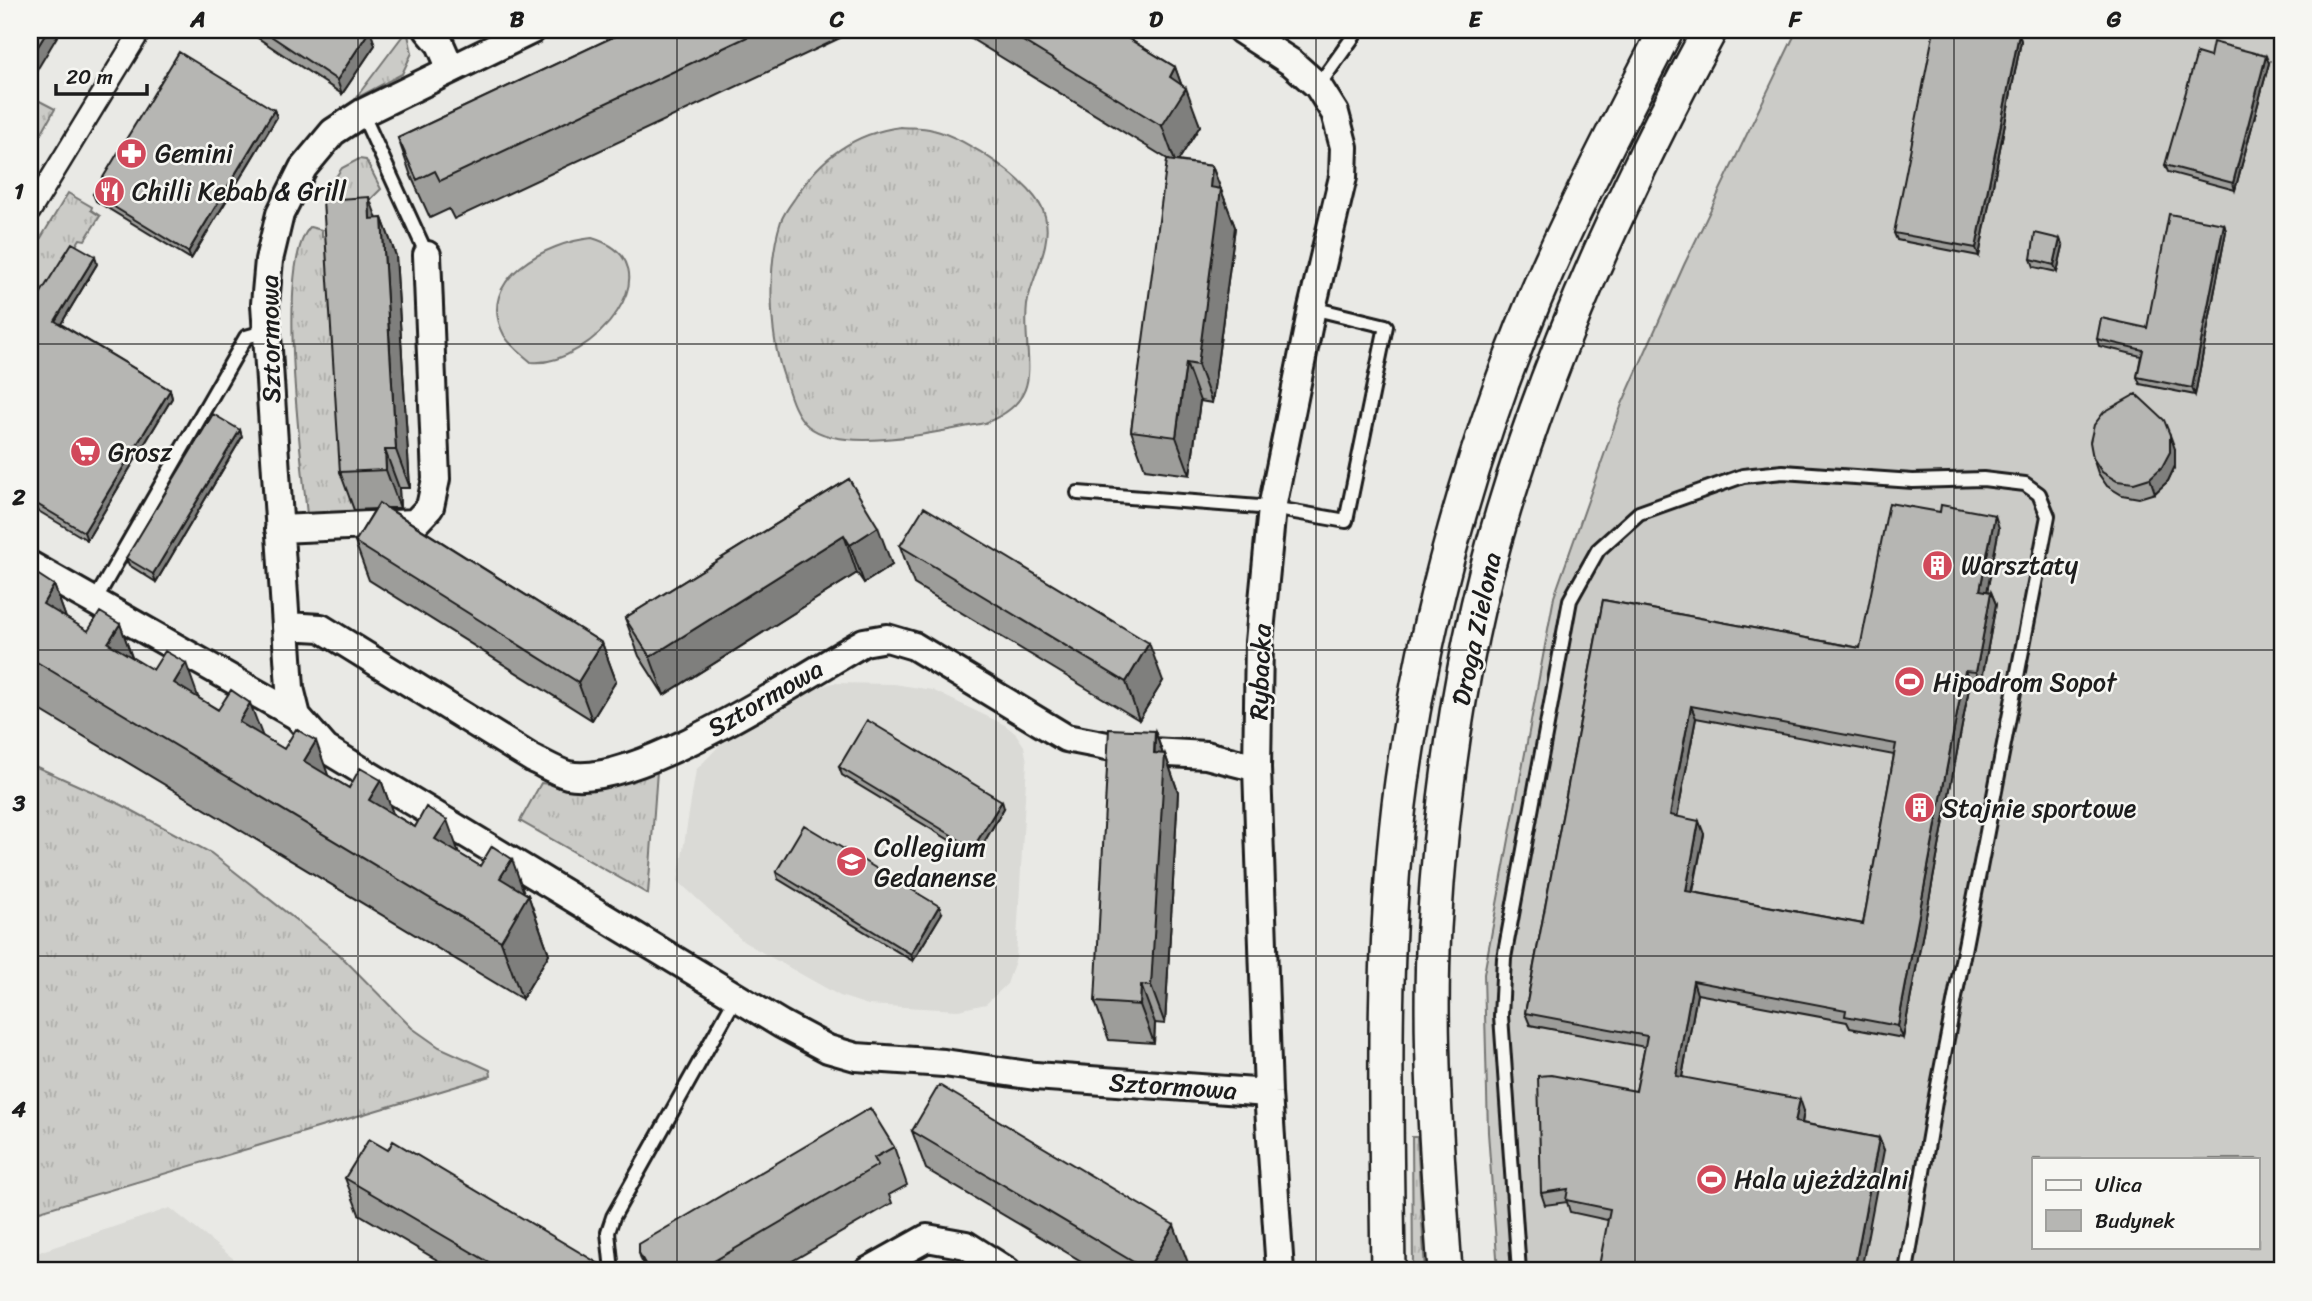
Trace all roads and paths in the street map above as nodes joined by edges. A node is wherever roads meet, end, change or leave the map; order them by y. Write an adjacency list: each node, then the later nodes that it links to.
1 (141, 30): 11 (street)
2 (428, 30): 8 (street)
3 (532, 30): 8 (street, Sztormowa)
4 (1241, 30): 9 (street, Rybacka)
5 (1358, 30): 9 (lane)
6 (1666, 30): 29 (street, Droga Zielona)
7 (1710, 30): 30 (street, Droga Zielona)
8 (451, 69): 10 (street, Sztormowa)
9 (1318, 86): 13 (street, Rybacka)
10 (362, 113): 12 (lane); 14 (street, Sztormowa)
11 (30, 212)
12 (427, 255): 17 (street)
13 (1312, 308): 16 (street, Rybacka); 16 (lane)
14 (267, 330): 17 (street, Sztormowa); 19 (lane)
15 (1079, 493): 16 (lane)
16 (1272, 508): 22 (street, Rybacka)
17 (279, 529): 20 (street, Sztormowa)
18 (30, 565): 19 (street, Sztormowa)
19 (94, 602): 21 (street, Sztormowa)
20 (287, 626): 21 (street, Sztormowa); 22 (street, Sztormowa)
21 (297, 716): 23 (street, Sztormowa)
22 (1257, 768): 24 (street, Rybacka)
23 (736, 997): 24 (street, Sztormowa); 25 (lane)
24 (1268, 1093): 28 (street, Rybacka)
25 (612, 1271)
26 (868, 1271): 27 (street)
27 (1007, 1271)
28 (1280, 1271)
29 (1388, 1271)
30 (1446, 1271)
31 (1519, 1271): 32 (lane)
32 (1906, 1271)

